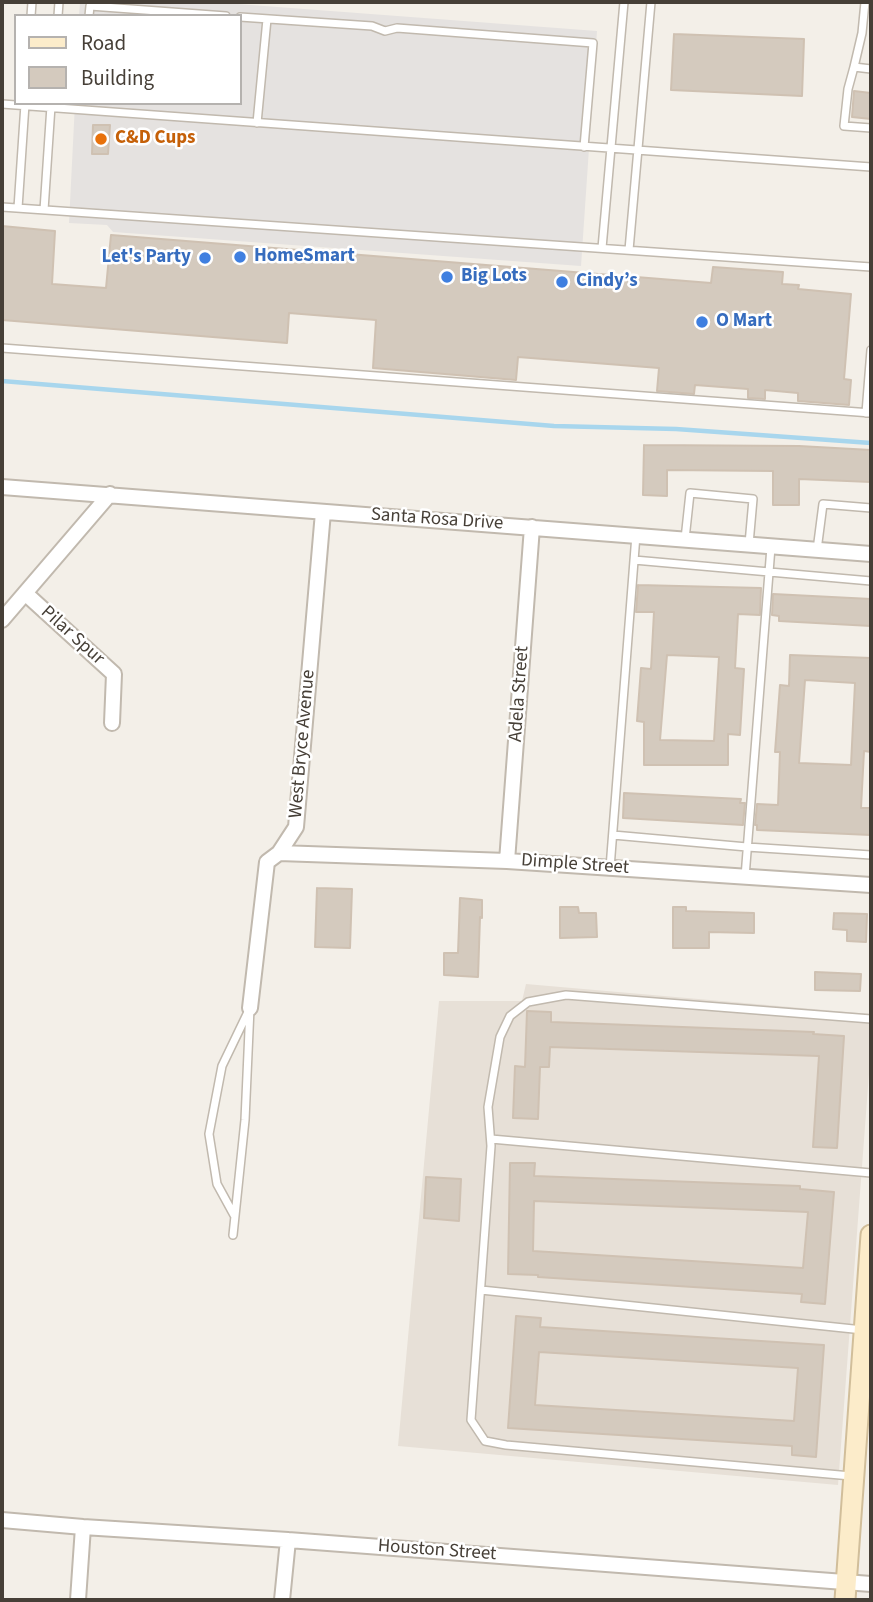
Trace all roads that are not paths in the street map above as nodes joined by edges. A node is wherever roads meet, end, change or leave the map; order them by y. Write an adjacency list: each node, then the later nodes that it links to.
1 (624, 2): 18 (lane)
2 (651, 2): 19 (lane)
3 (865, 2): 8 (lane)
4 (89, 14): 5 (lane)
5 (199, 14)
6 (242, 17): 7 (lane)
7 (267, 19): 15 (lane); 17 (lane)
8 (862, 33): 9 (lane); 10 (lane)
9 (871, 34)
10 (854, 67): 11 (lane); 16 (lane)
11 (871, 69)
12 (25, 105): 13 (lane); 22 (lane)
13 (51, 106): 14 (lane); 23 (lane)
14 (81, 107): 15 (lane)
15 (257, 123): 17 (lane)
16 (871, 128)
17 (584, 147): 18 (lane)
18 (611, 148): 19 (lane); 24 (lane)
19 (638, 150): 20 (lane); 25 (lane)
20 (871, 167)
21 (2, 207): 22 (lane)
22 (18, 208): 23 (lane)
23 (44, 210): 24 (lane)
24 (602, 248): 25 (lane)
25 (629, 250): 26 (lane)
26 (871, 267)
27 (2, 348): 29 (lane)
28 (871, 350): 29 (lane)
29 (869, 413)
30 (2, 487): 31 (street, Santa Rosa Drive)
31 (110, 494): 33 (street, Santa Rosa Drive); 44 (street)
32 (871, 508): 39 (lane)
33 (323, 512): 34 (street, Santa Rosa Drive); 49 (street, West Bryce Avenue)
34 (532, 527): 35 (street, Santa Rosa Drive); 51 (street, Adela Street)
35 (636, 535): 36 (street, Santa Rosa Drive); 41 (lane)
36 (685, 539): 37 (street, Santa Rosa Drive); 37 (lane)
37 (749, 544): 38 (street, Santa Rosa Drive)
38 (771, 546): 39 (street, Santa Rosa Drive); 42 (lane)
39 (817, 550): 40 (street, Santa Rosa Drive)
40 (871, 554)
41 (634, 560): 42 (lane); 47 (lane)
42 (769, 572): 43 (lane); 48 (lane)
43 (871, 580)
44 (25, 593): 45 (street); 46 (street, Pilar Spur)
45 (2, 620)
46 (112, 723)
47 (613, 835): 48 (lane); 52 (lane)
48 (747, 847): 50 (lane); 53 (lane)
49 (279, 853): 51 (street, Dimple Street); 55 (street, West Bryce Avenue)
50 (871, 855)
51 (508, 861): 52 (street, Dimple Street)
52 (610, 868): 53 (street, Dimple Street)
53 (745, 877): 54 (street, Dimple Street)
54 (871, 886)
55 (250, 1008): 59 (lane, West Bryce Avenue); 59 (lane, West Bryce Avenue)
56 (871, 1019): 57 (lane)
57 (491, 1139): 58 (lane); 62 (lane)
58 (871, 1173)
59 (235, 1217): 60 (lane, West Bryce Avenue)
60 (233, 1235)
61 (871, 1235): 63 (street)
62 (481, 1290): 63 (lane); 64 (lane)
63 (864, 1330): 64 (street)
64 (854, 1477): 69 (street)
65 (2, 1520): 66 (street, Houston Street)
66 (83, 1527): 67 (street, Houston Street); 70 (street)
67 (288, 1540): 69 (street, Houston Street); 71 (street)
68 (871, 1584): 69 (street, Houston Street)
69 (846, 1591)
70 (78, 1600)
71 (282, 1600)

